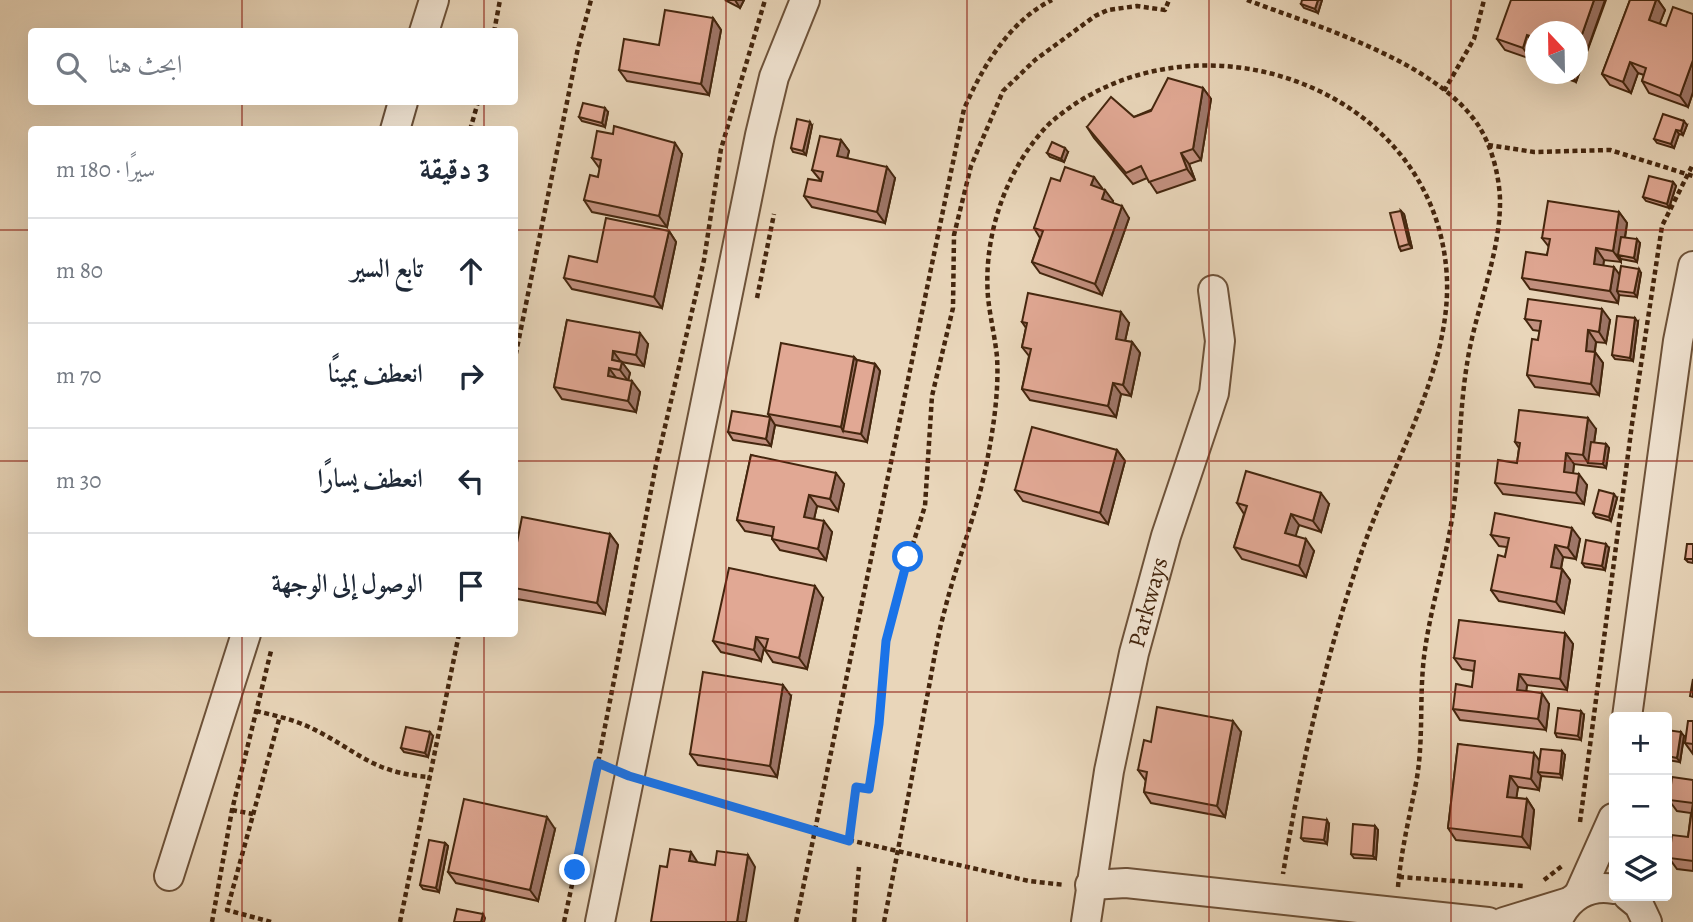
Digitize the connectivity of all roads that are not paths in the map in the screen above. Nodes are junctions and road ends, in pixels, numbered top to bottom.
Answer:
1 (434, 0) edge
2 (805, 0) edge
3 (425, 28) edge
4 (402, 105) edge
5 (396, 126) edge
6 (1693, 266) edge
7 (1213, 290) dead end
8 (245, 637) edge
9 (1628, 712) edge
10 (1609, 830) edge
11 (169, 876) dead end
12 (1090, 885) junction
13 (1609, 890) edge
14 (1634, 901) edge
15 (1568, 906) edge
16 (600, 922) edge
17 (1086, 922) edge
18 (1488, 922) edge
19 (1504, 922) edge
20 (1647, 922) edge

1 - 3 street
2 - 16 street
4 - 5 street
6 - 9 street
7 - 12 street, Parkways
8 - 11 street
10 - 15 street
12 - 17 street, Parkways
12 - 18 street
13 - 15 street
14 - 20 street
15 - 19 street

